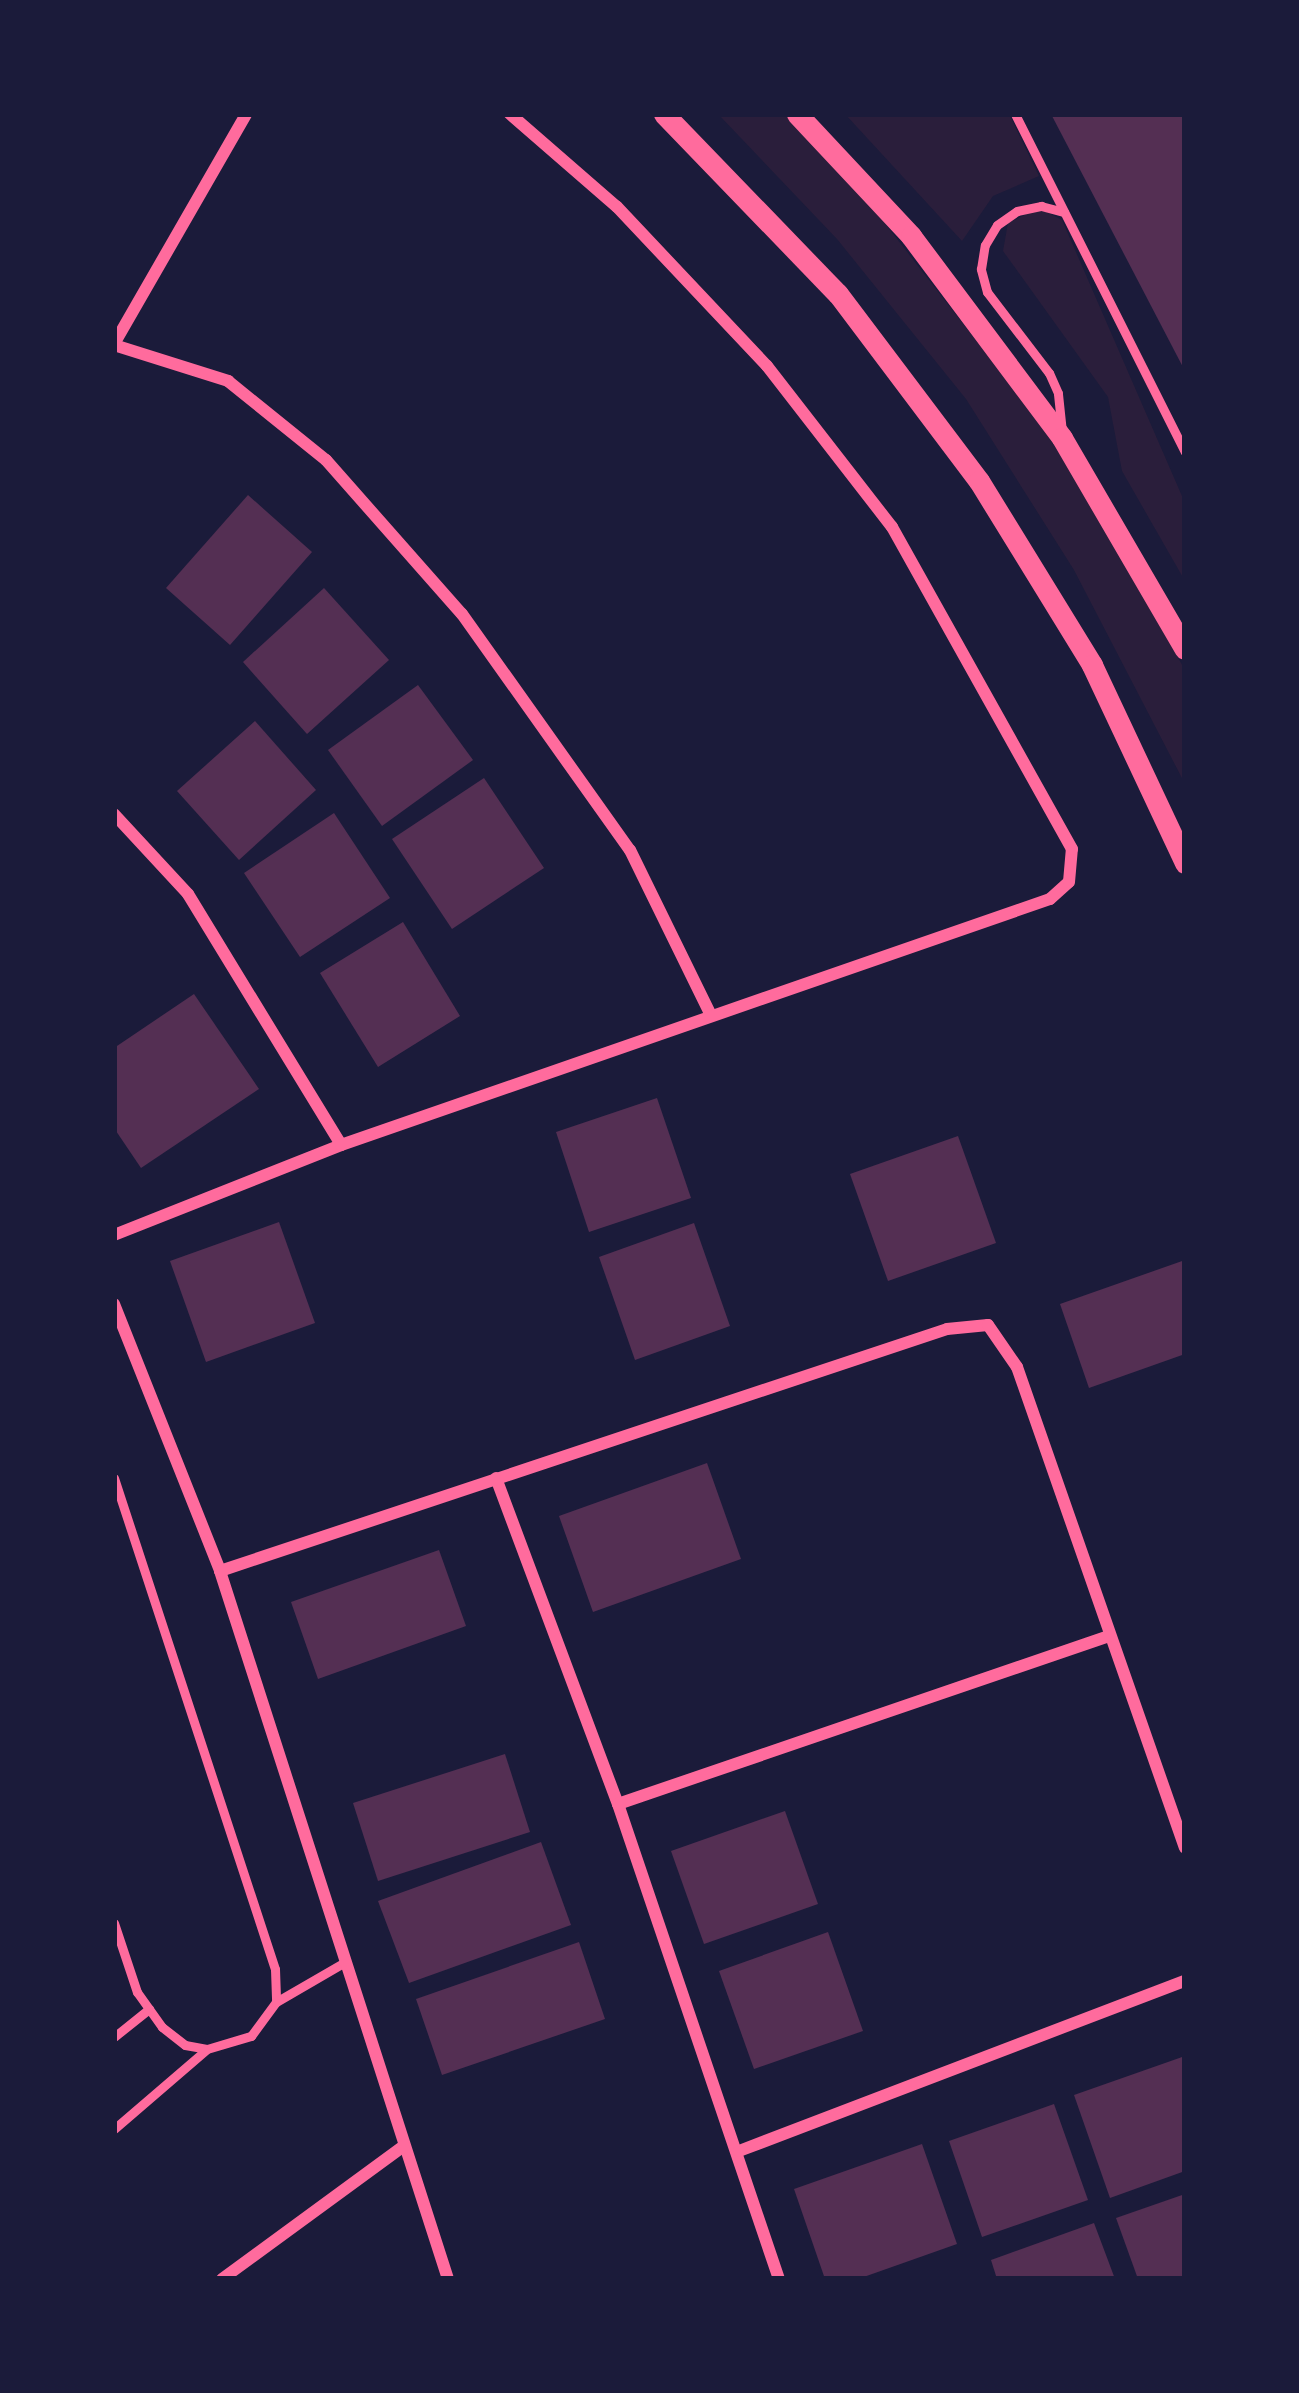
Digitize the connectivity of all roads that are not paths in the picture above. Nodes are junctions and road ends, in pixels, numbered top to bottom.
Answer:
1 (246, 114) edge
2 (510, 114) edge
3 (664, 114) edge
4 (797, 114) edge
5 (1015, 114) edge
6 (1065, 212) junction
7 (114, 345) edge
8 (1062, 438) junction
9 (1185, 452) edge
10 (1185, 649) edge
11 (114, 814) edge
12 (1185, 863) edge
13 (710, 1015) junction
14 (340, 1145) junction
15 (114, 1234) edge
16 (114, 1304) edge
17 (114, 1478) edge
18 (496, 1478) junction
19 (220, 1571) junction
20 (1109, 1636) junction
21 (618, 1804) junction
22 (1185, 1848) edge
23 (114, 1923) edge
24 (346, 1962) junction
25 (1185, 1981) edge
26 (276, 2002) junction
27 (149, 2009) junction
28 (114, 2037) edge
29 (207, 2049) junction
30 (114, 2128) edge
31 (404, 2146) junction
32 (740, 2151) junction
33 (222, 2279) edge
34 (448, 2279) edge
35 (778, 2279) edge

1 - 7 street
2 - 13 street
3 - 12 street
4 - 8 street
5 - 6 lane
6 - 8 lane
6 - 9 lane
7 - 13 street
8 - 10 street
11 - 14 street
13 - 14 street
14 - 15 street
16 - 19 street
17 - 26 lane
18 - 19 street
18 - 20 street
18 - 21 street
19 - 24 street
20 - 21 street
20 - 22 street
21 - 32 street
23 - 27 lane
24 - 26 lane
24 - 31 street
25 - 32 street
26 - 29 lane
27 - 28 lane
27 - 29 lane
29 - 30 lane
31 - 33 street
31 - 34 street
32 - 35 street

